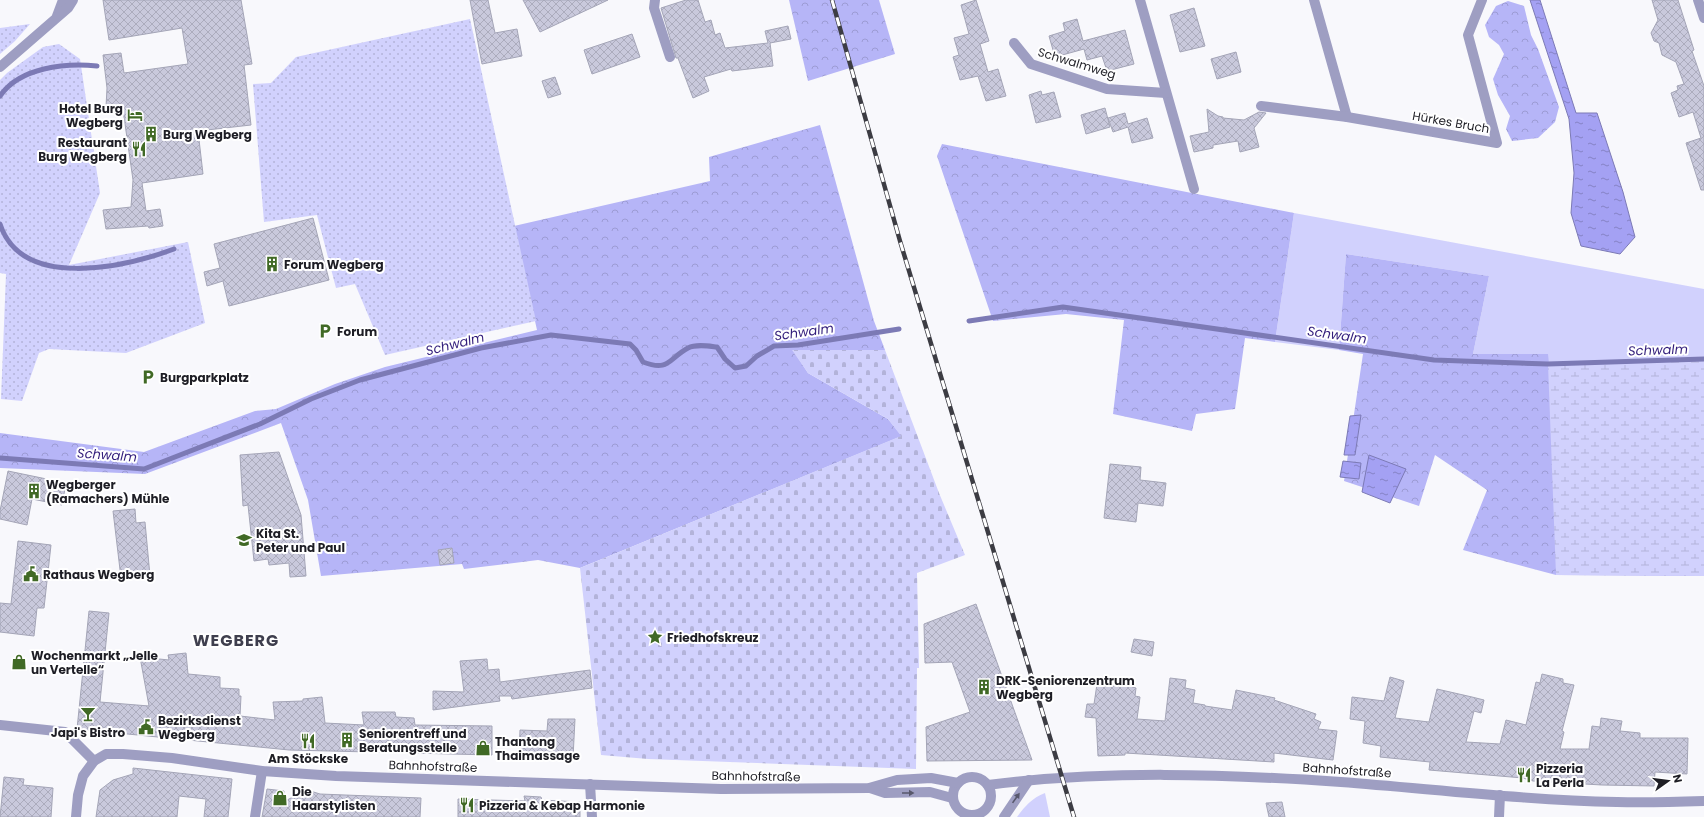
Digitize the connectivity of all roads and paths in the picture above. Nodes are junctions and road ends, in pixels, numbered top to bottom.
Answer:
1 (63, 0) edge
2 (73, 0) edge
3 (655, 0) edge
4 (1140, 0) edge
5 (1314, 0) edge
6 (1482, 0) edge
7 (1698, 0) edge
8 (1704, 18) edge
9 (55, 19) junction
10 (1014, 43) dead end
11 (670, 57) dead end
12 (0, 67) edge
13 (1166, 93) junction
14 (1261, 106) dead end
15 (1347, 117) junction
16 (1194, 189) dead end
17 (0, 725) edge
18 (94, 761) junction
19 (262, 771) junction
20 (1029, 780) junction
21 (958, 783) junction
22 (590, 784) junction
23 (988, 785) junction
24 (869, 788) junction
25 (1500, 795) junction
26 (952, 798) junction
27 (1704, 801) edge
28 (982, 815) edge
29 (966, 816) edge
30 (76, 817) edge
31 (255, 817) edge
32 (592, 817) edge
33 (1004, 817) edge
34 (1499, 817) edge

1 - 9 street
2 - 9 street
3 - 11 street
4 - 13 street
5 - 15 street
6 - 15 street, Hürkes Bruch
7 - 8 street
9 - 12 street
10 - 13 street, Schwalmweg
13 - 16 street
14 - 15 street, Hürkes Bruch
17 - 18 street
18 - 19 street, Bahnhofstraße
18 - 30 street
19 - 22 street, Bahnhofstraße
19 - 31 street
20 - 23 street, Bahnhofstraße
20 - 25 street, Bahnhofstraße
33 -> 20 street
21 - 23 street, Bahnhofstraße
21 - 24 street, Bahnhofstraße
21 - 26 street
22 - 24 street, Bahnhofstraße
22 - 32 street
23 - 28 street
24 -> 26 street, Bahnhofstraße
25 - 27 street, Bahnhofstraße
25 - 34 street
26 - 29 street
28 - 29 street

